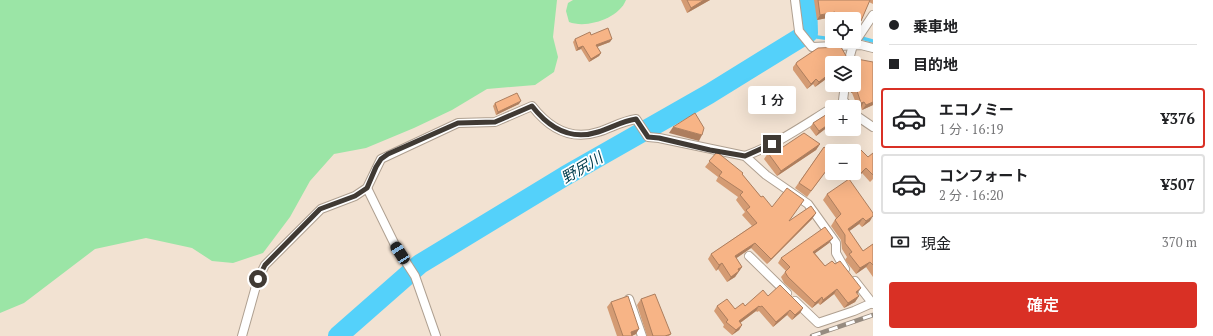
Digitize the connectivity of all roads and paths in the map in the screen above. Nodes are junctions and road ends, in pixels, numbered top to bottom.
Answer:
1 (795, 0) edge
2 (873, 15) edge
3 (861, 34) edge
4 (861, 45) edge
5 (825, 46) edge
6 (873, 48) edge
7 (825, 111) edge
8 (861, 119) edge
9 (873, 127) edge
10 (745, 156) junction
11 (367, 188) junction
12 (749, 256) dead end
13 (629, 299) edge
14 (872, 304) edge
15 (242, 336) edge
16 (436, 336) edge
17 (642, 336) edge

1 - 5 street
2 - 3 street
4 - 6 street
7 - 10 street
8 - 9 street
10 - 11 street
10 - 14 street
11 - 15 street
11 - 16 street
12 - 14 street
13 - 17 street

